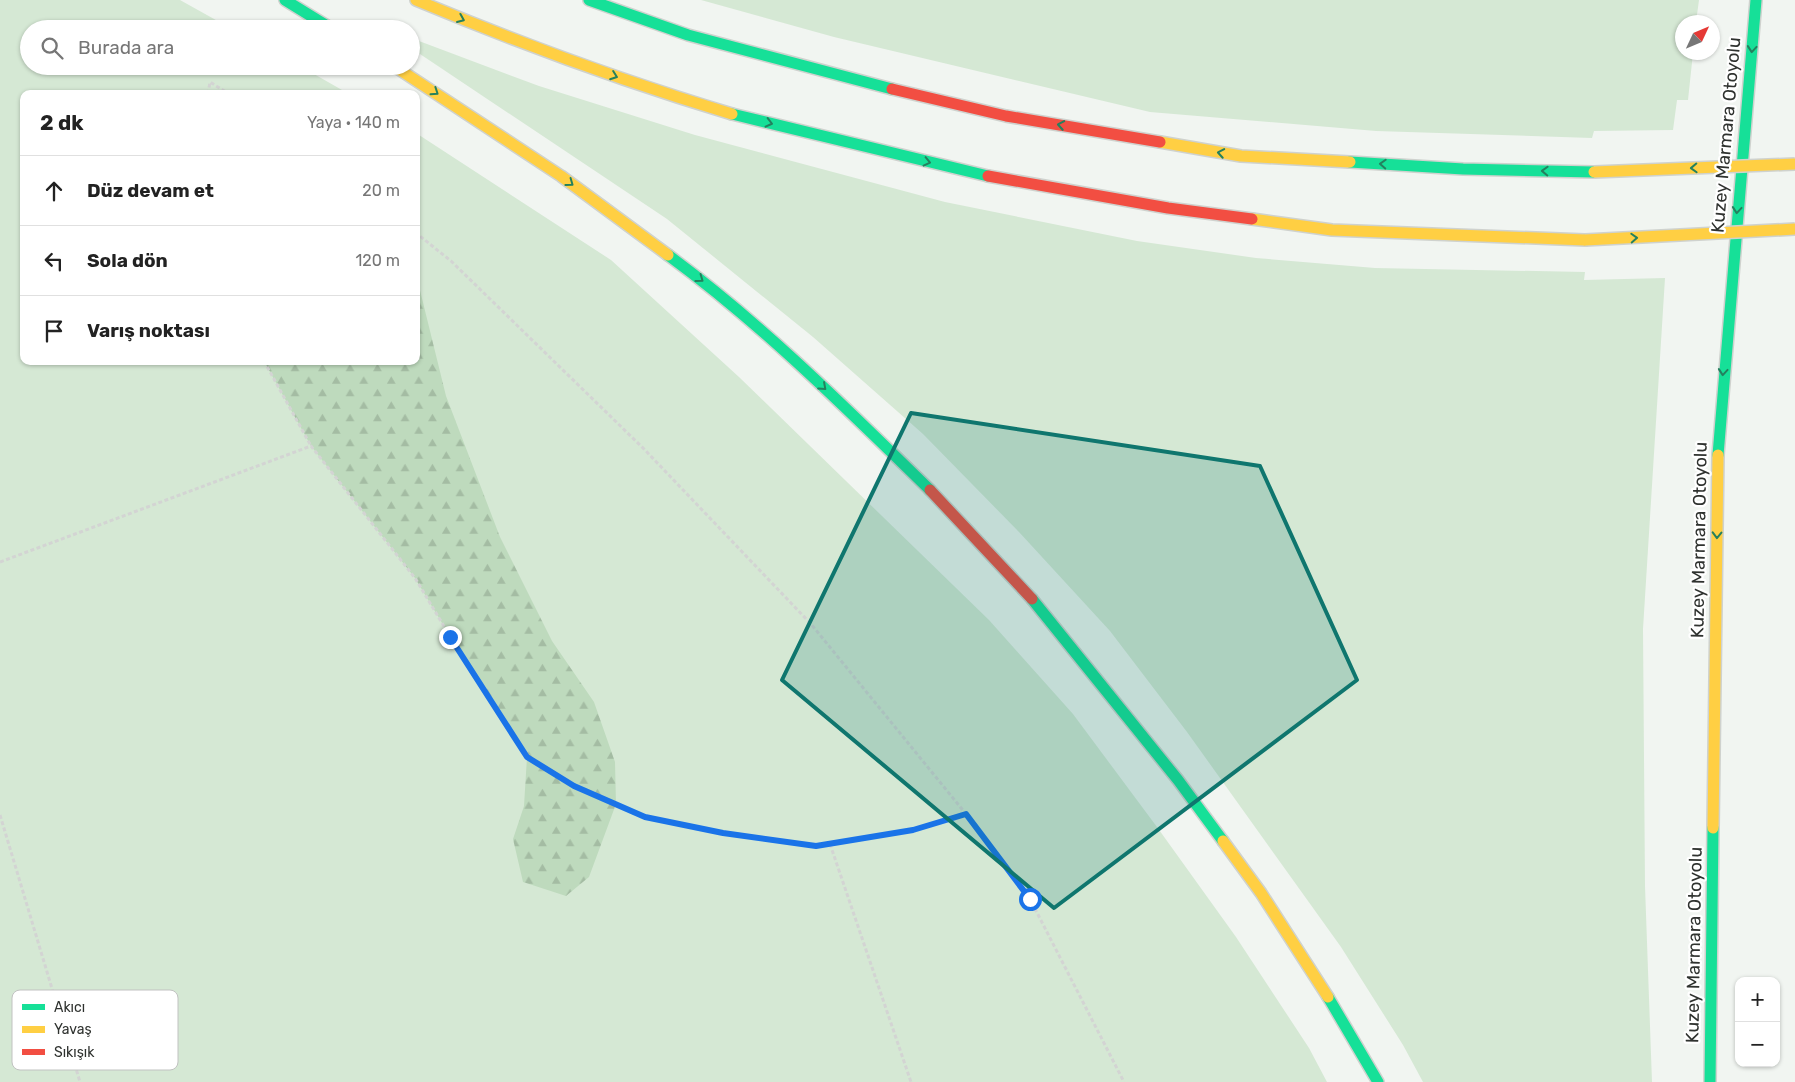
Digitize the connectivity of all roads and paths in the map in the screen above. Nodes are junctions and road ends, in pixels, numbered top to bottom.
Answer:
1 (284, 0) edge
2 (416, 0) edge
3 (589, 0) edge
4 (1756, 0) edge
5 (317, 20) edge
6 (408, 75) edge
7 (209, 90) edge
8 (223, 90) edge
9 (1795, 164) edge
10 (1795, 229) edge
11 (420, 236) edge
12 (266, 365) edge
13 (311, 446) junction
14 (0, 562) edge
15 (966, 814) junction
16 (0, 816) edge
17 (830, 844) junction
18 (52, 990) edge
19 (76, 1070) edge
20 (80, 1082) edge
21 (911, 1082) edge
22 (1124, 1082) edge
23 (1378, 1082) edge
24 (1710, 1082) edge

1 - 5 highway
2 -> 10 highway, bridge
9 -> 3 highway, bridge
4 -> 24 highway, Kuzey Marmara Otoyolu
6 -> 23 highway
7 - 8 path
11 - 15 path
12 - 13 path
13 - 14 path
13 - 17 path
15 - 17 path
15 - 22 path
16 - 18 path
17 - 21 path
19 - 20 path

